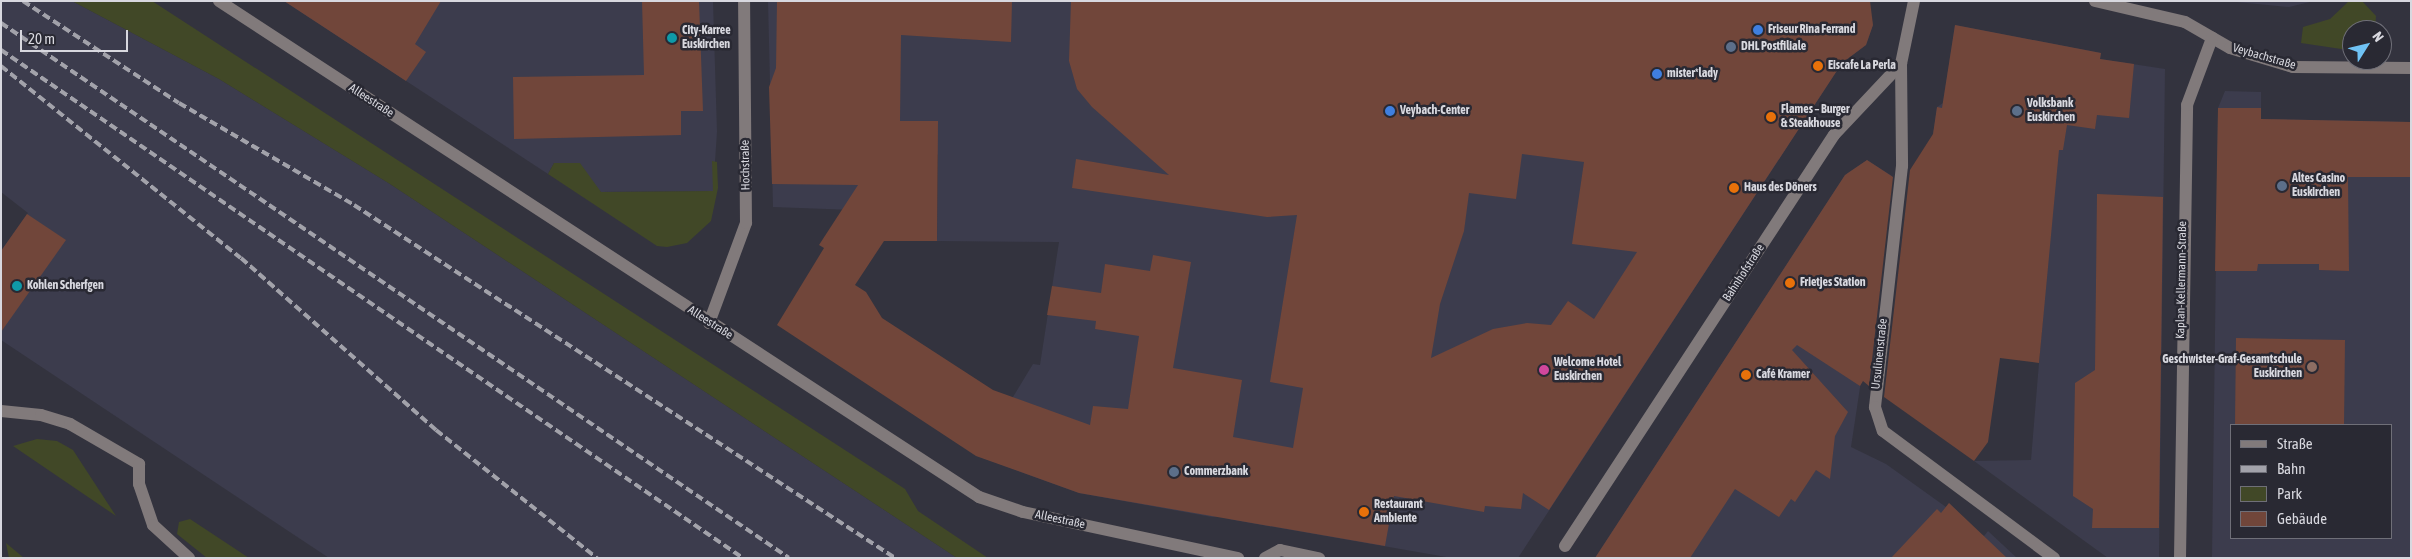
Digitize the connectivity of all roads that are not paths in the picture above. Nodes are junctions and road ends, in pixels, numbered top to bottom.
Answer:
1 (219, 1) edge
2 (744, 1) edge
3 (1914, 1) edge
4 (2095, 1) edge
5 (2212, 38) junction
6 (1901, 64) junction
7 (2411, 68) edge
8 (709, 323) junction
9 (1, 411) edge
10 (1565, 546) dead end
11 (189, 558) edge
12 (1238, 558) edge
13 (1265, 558) edge
14 (1319, 558) edge
15 (2054, 558) edge
16 (2180, 558) edge

1 - 8 street, Alleestraße
2 - 8 street, Hochstraße
3 - 6 street
4 - 5 street, Veybachstraße
5 - 7 street, Veybachstraße
5 - 16 street, Kaplan-Kellermann-Straße
6 - 10 street, Bahnhofstraße
6 - 15 street, Ursulinenstraße
8 - 12 street, Alleestraße
9 - 11 street
13 - 14 street

